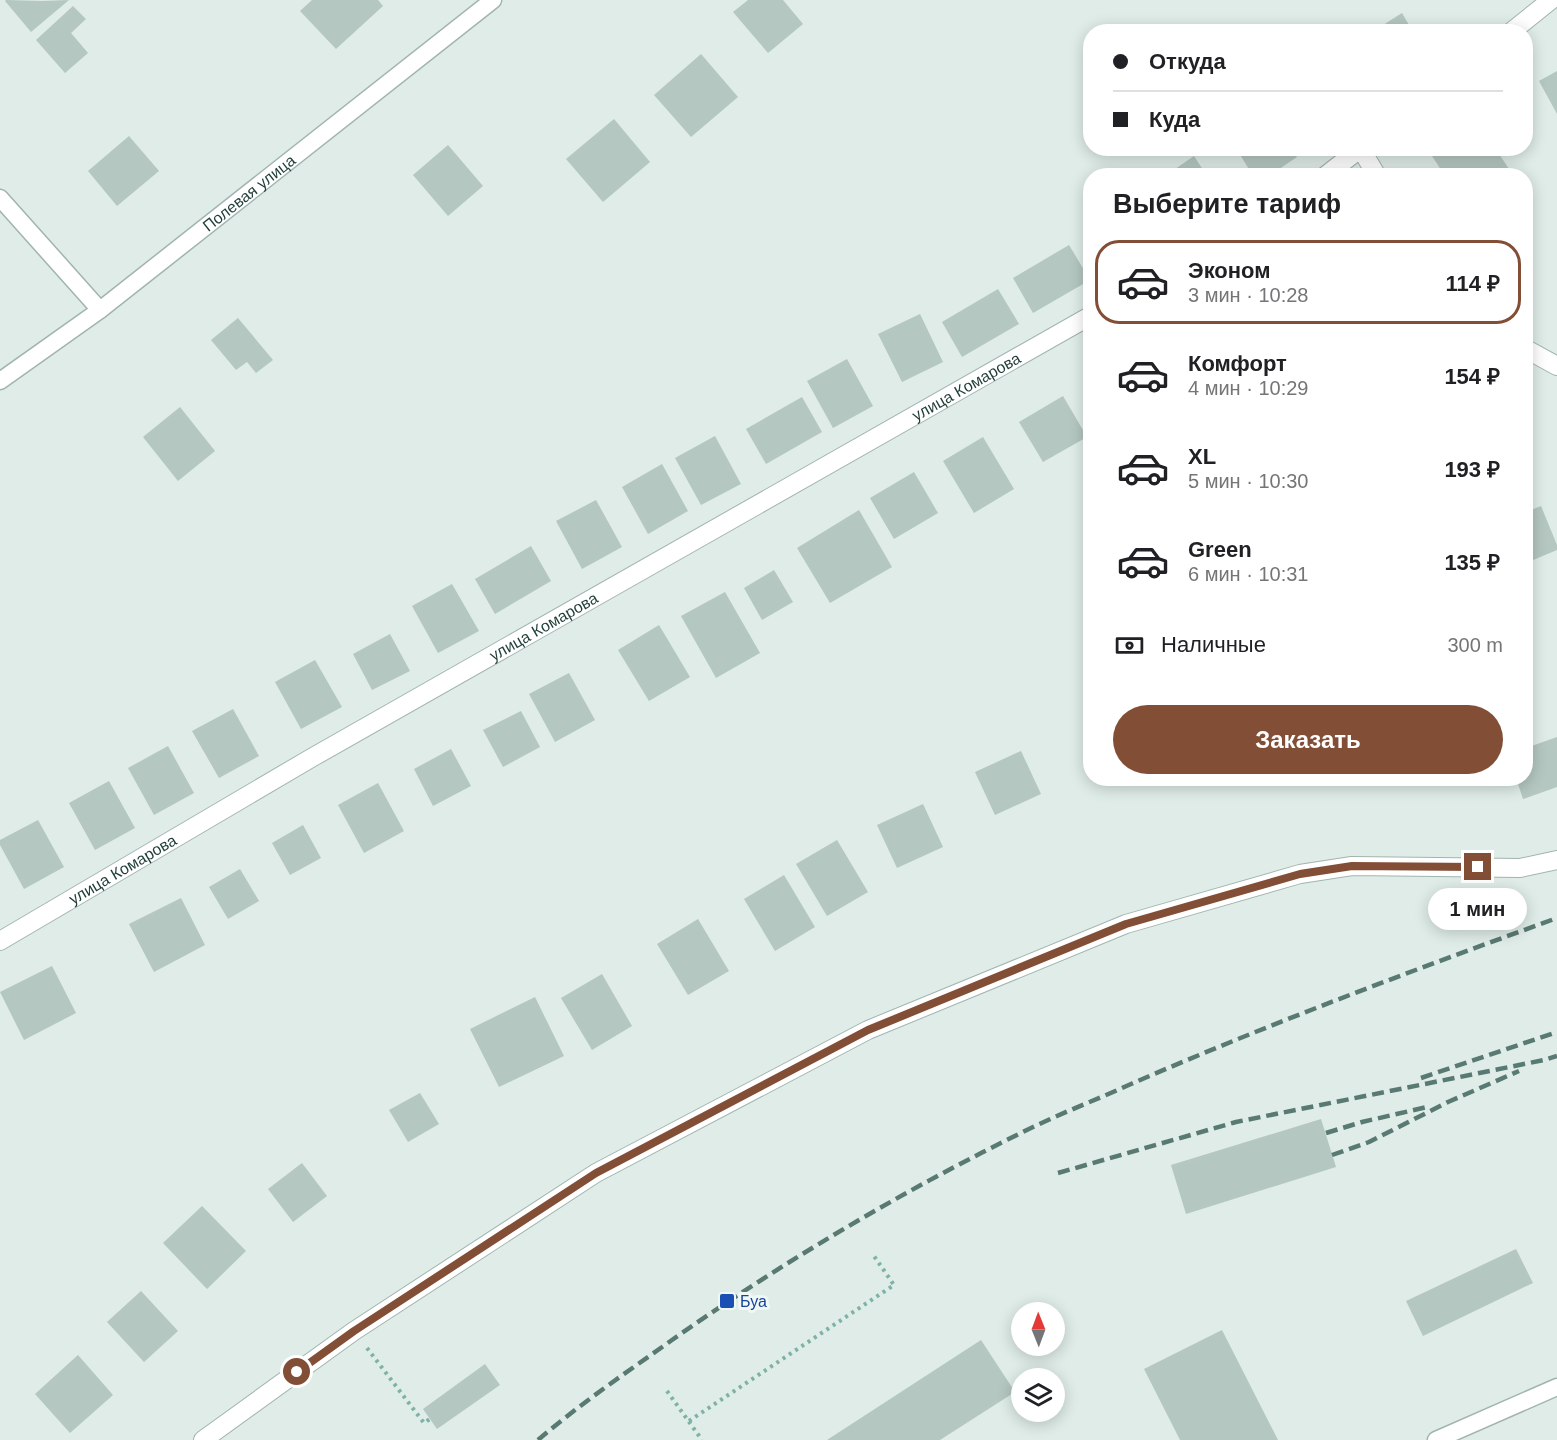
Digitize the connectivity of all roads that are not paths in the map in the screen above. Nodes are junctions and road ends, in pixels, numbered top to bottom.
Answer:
1 (493, 0) edge
2 (1551, 0) edge
3 (1521, 24) edge
4 (1352, 156) edge
5 (1336, 168) edge
6 (0, 198) edge
7 (100, 310) junction
8 (1083, 320) edge
9 (1533, 353) edge
10 (1557, 366) edge
11 (0, 381) edge
12 (1557, 860) edge
13 (0, 941) edge
14 (1557, 1387) edge
15 (203, 1440) edge
16 (1436, 1440) edge

1 - 7 lane, Полевая улица
2 - 3 street
4 - 5 street
6 - 7 lane
7 - 11 lane, Полевая улица
8 - 13 street, улица Комарова
9 - 10 street
12 - 15 street
14 - 16 lane

